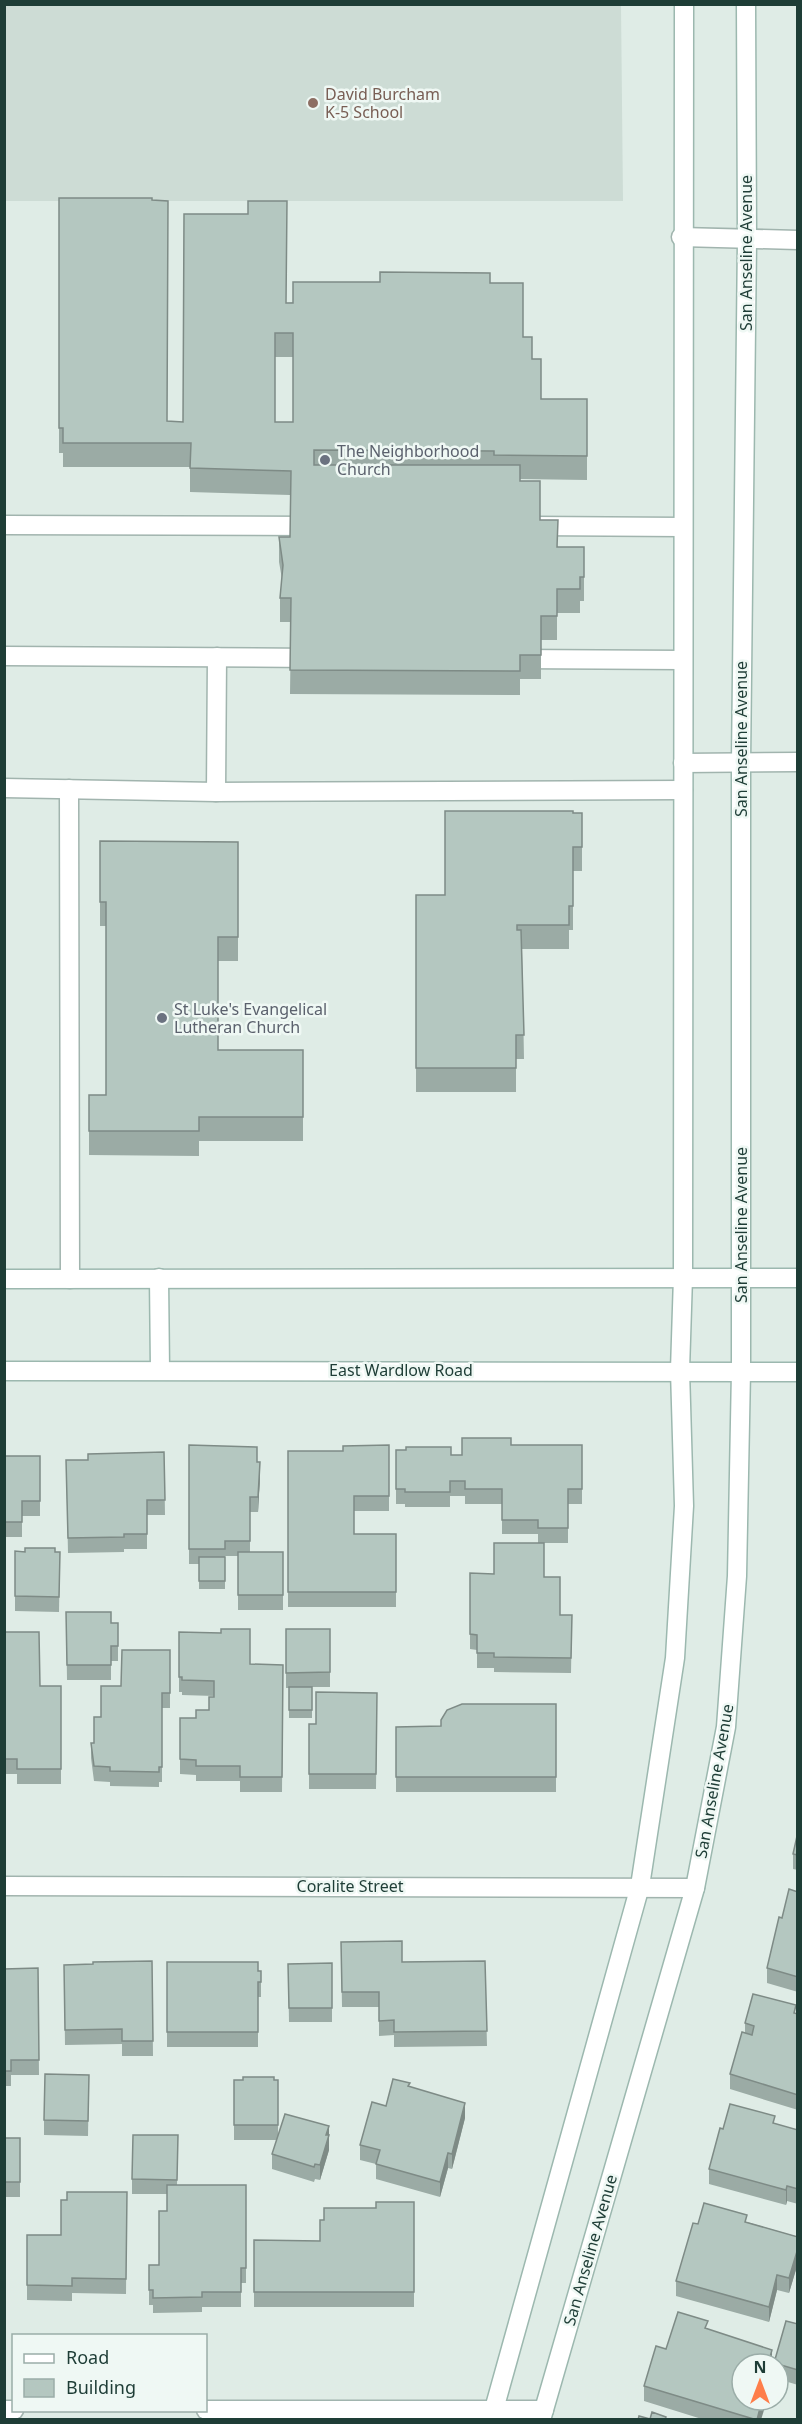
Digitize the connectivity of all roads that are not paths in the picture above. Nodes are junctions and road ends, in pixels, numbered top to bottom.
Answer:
1 (684, 4) edge
2 (746, 4) edge
3 (681, 237) junction
4 (747, 240) junction
5 (798, 240) edge
6 (4, 525) edge
7 (337, 526) edge
8 (516, 526) edge
9 (682, 527) junction
10 (4, 656) edge
11 (217, 657) junction
12 (336, 658) edge
13 (503, 659) edge
14 (682, 660) junction
15 (741, 762) junction
16 (798, 762) edge
17 (682, 763) junction
18 (4, 788) edge
19 (69, 789) junction
20 (682, 790) junction
21 (216, 792) junction
22 (682, 1277) junction
23 (741, 1277) junction
24 (159, 1278) junction
25 (798, 1278) edge
26 (4, 1279) edge
27 (70, 1279) junction
28 (160, 1370) junction
29 (680, 1370) junction
30 (4, 1371) edge
31 (741, 1371) junction
32 (798, 1372) edge
33 (4, 1886) edge
34 (640, 1886) junction
35 (695, 1888) junction
36 (207, 2410) edge
37 (492, 2415) edge
38 (542, 2415) edge

1 - 3 street
2 - 4 street, San Anseline Avenue
3 - 4 street
3 - 9 street
4 - 5 street
4 - 15 street, San Anseline Avenue
6 - 7 street
8 - 9 street
9 - 14 street
10 - 11 street
11 - 12 street
11 - 21 street
13 - 14 street
14 - 17 street
15 - 16 street
15 - 17 street
15 - 23 street, San Anseline Avenue
17 - 20 street
18 - 19 street
19 - 21 street
19 - 27 street
20 - 21 street
20 - 22 street
22 - 23 street
22 - 24 street
22 - 29 street
23 - 25 street
23 - 31 street, San Anseline Avenue
24 - 27 street
24 - 28 street
26 - 27 street
28 - 29 street, East Wardlow Road
28 - 30 street, East Wardlow Road
29 - 31 street, East Wardlow Road
29 - 34 street
31 - 32 street, East Wardlow Road
31 - 35 street, San Anseline Avenue
33 - 34 street, Coralite Street
34 - 35 street, Coralite Street
34 - 37 street
35 - 38 street, San Anseline Avenue
36 - 37 street
37 - 38 street

